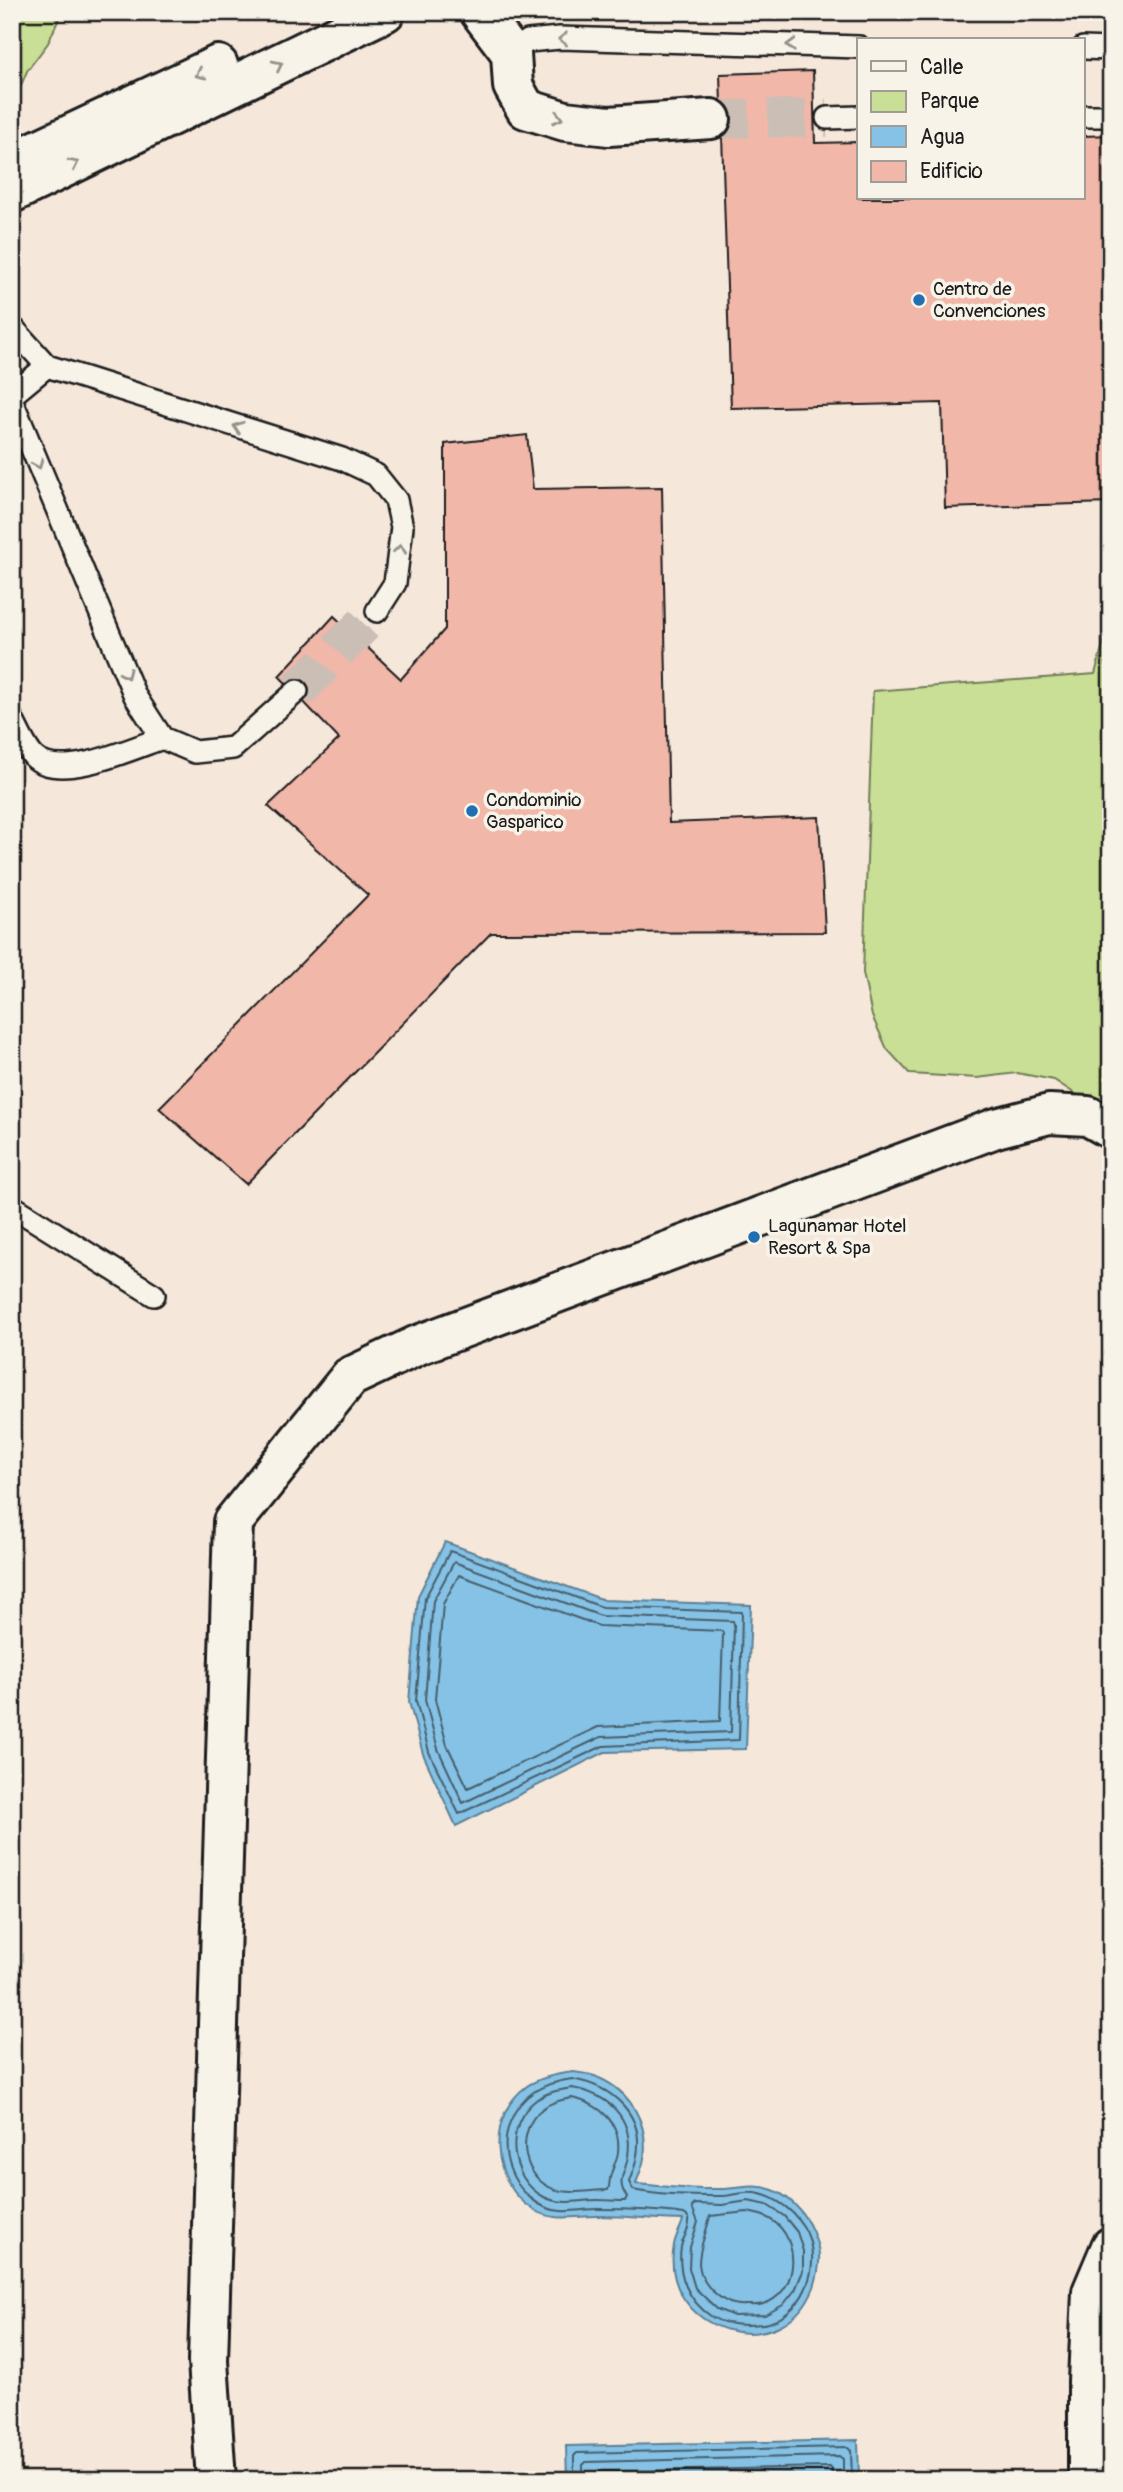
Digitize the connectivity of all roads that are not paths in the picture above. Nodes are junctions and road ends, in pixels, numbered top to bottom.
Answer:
1 (327, 12) edge
2 (385, 12) edge
3 (480, 12) edge
4 (857, 47) edge
5 (1084, 48) edge
6 (1111, 48) edge
7 (512, 53) junction
8 (1084, 116) edge
9 (1111, 116) edge
10 (857, 117) edge
11 (827, 118) tunnel mouth
12 (710, 119) tunnel mouth
13 (12, 162) edge
14 (12, 193) edge
15 (12, 327) edge
16 (47, 366) junction
17 (12, 395) edge
18 (12, 401) edge
19 (377, 611) tunnel mouth
20 (297, 691) tunnel mouth
21 (12, 719) edge
22 (162, 738) junction
23 (1111, 1129) edge
24 (12, 1206) edge
25 (154, 1295) dead end
26 (1111, 2247) edge
27 (216, 2480) edge
28 (1088, 2480) edge

1 -> 13 street
14 -> 2 street
3 - 7 street
4 -> 7 lane
5 - 6 lane
7 -> 12 street
8 - 9 lane
10 - 11 lane
15 - 16 lane
16 - 17 lane
19 -> 16 lane
18 -> 22 lane
20 - 22 lane
21 - 22 lane
23 - 27 street
24 - 25 lane
26 - 28 street

